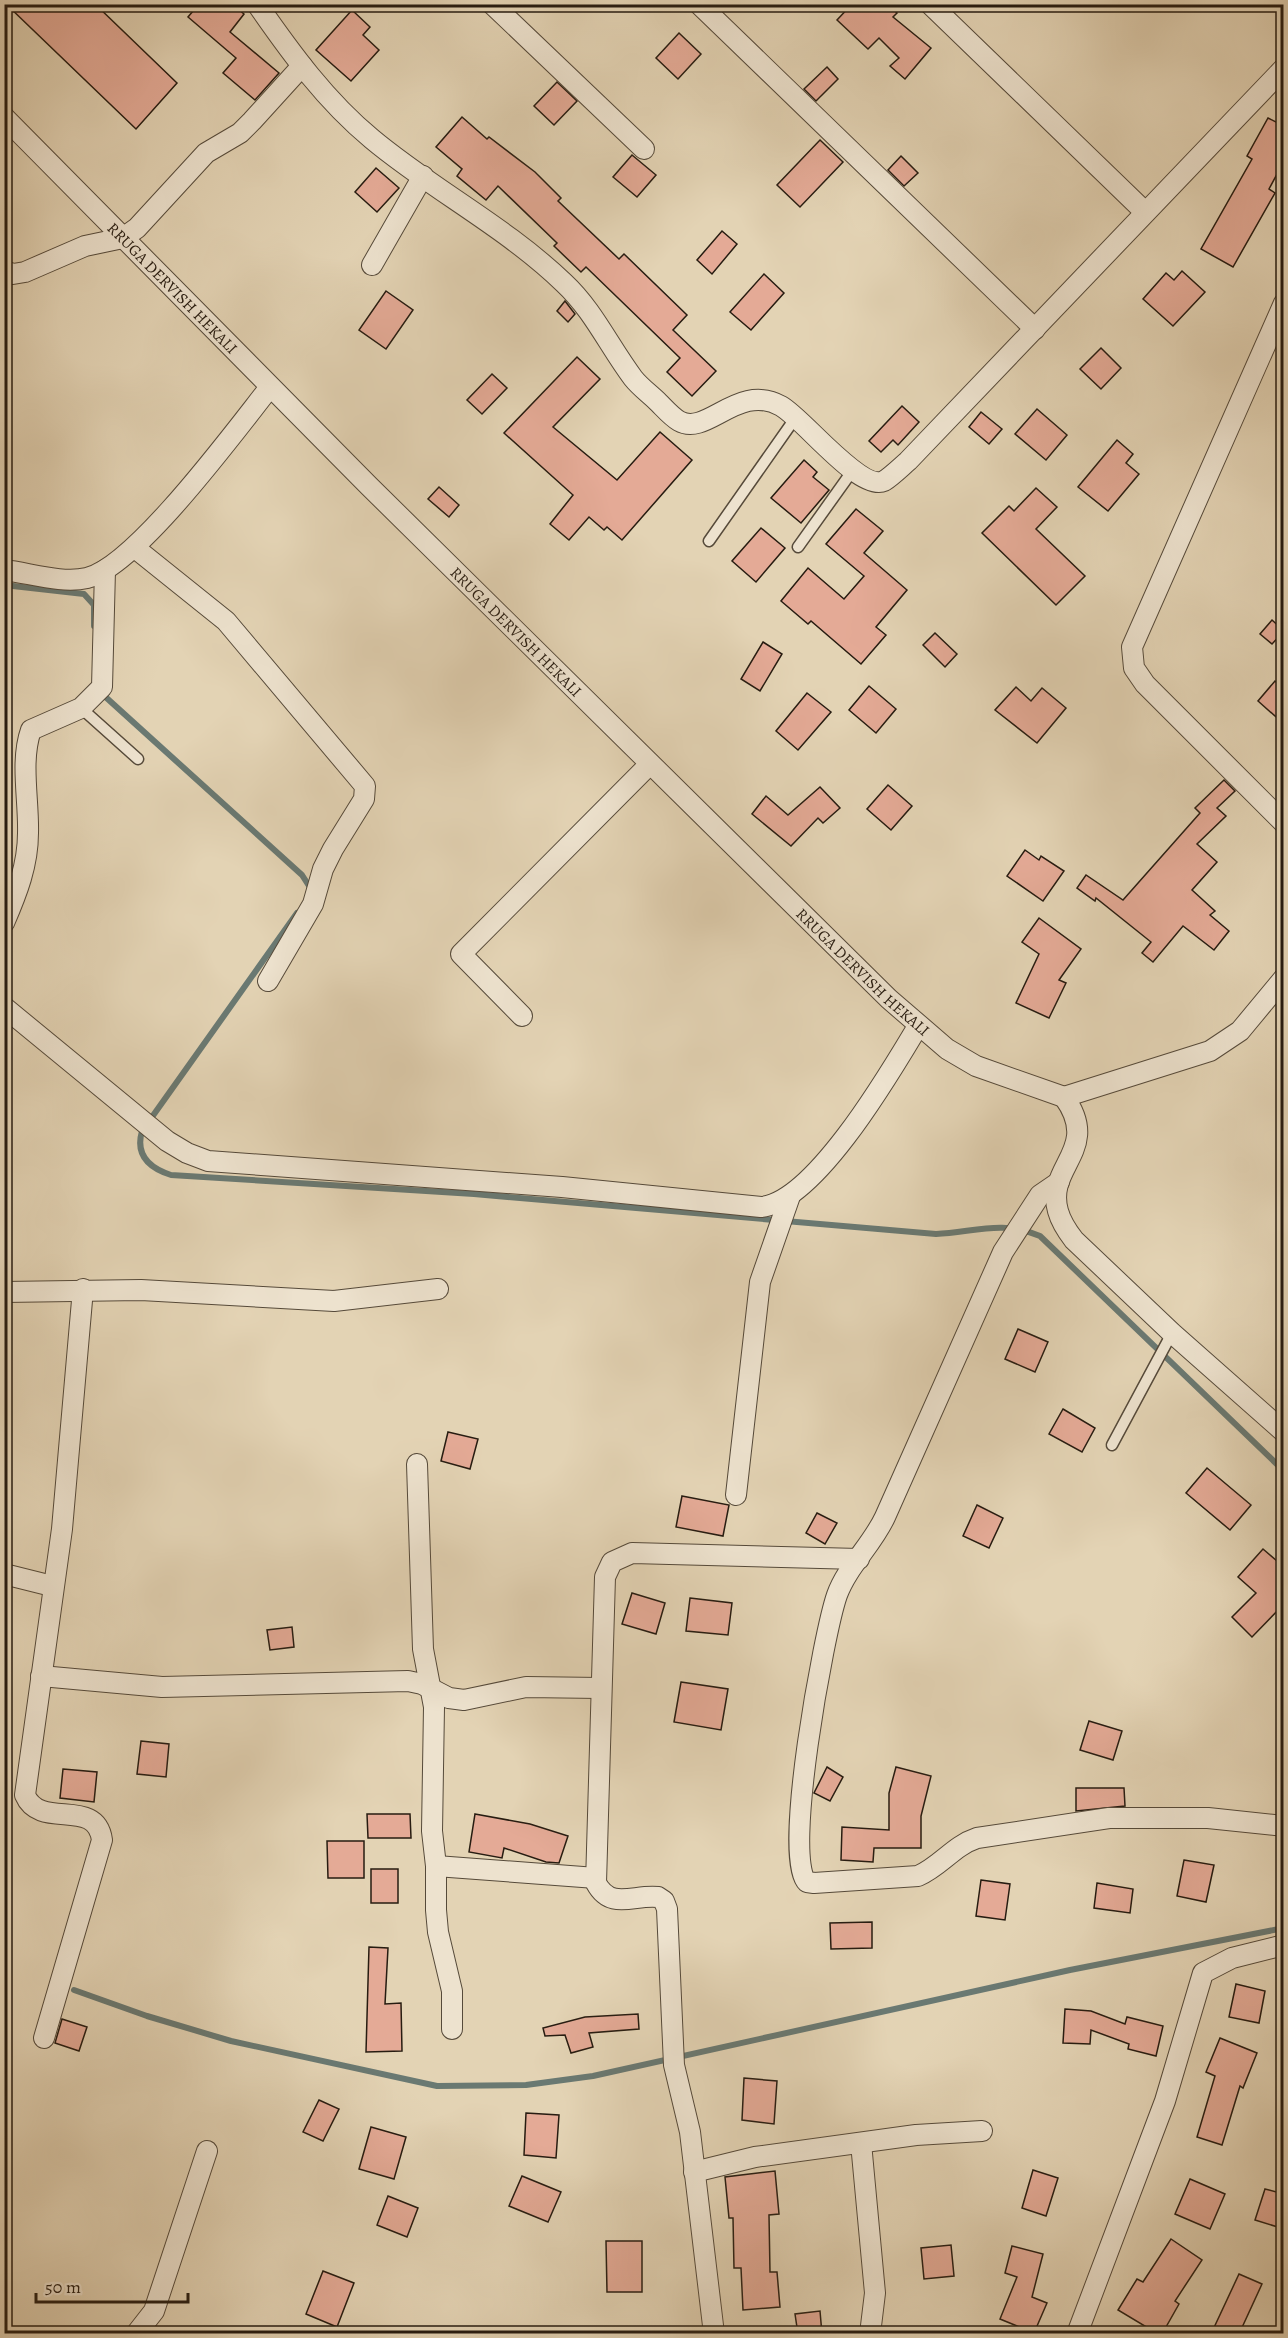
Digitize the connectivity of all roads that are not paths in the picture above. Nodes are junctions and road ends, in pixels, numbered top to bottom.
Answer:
1 (257, 4) edge
2 (492, 4) edge
3 (699, 4) edge
4 (930, 4) edge
5 (302, 66) junction
6 (1284, 68) edge
7 (4, 117) edge
8 (644, 149) dead end
9 (423, 176) junction
10 (1145, 212) junction
11 (123, 238) junction
12 (372, 265) dead end
13 (4, 271) edge
14 (1284, 303) edge
15 (1035, 329) junction
16 (270, 387) junction
17 (796, 417) junction
18 (853, 470) junction
19 (710, 541) dead end
20 (798, 547) dead end
21 (135, 548) junction
22 (4, 570) edge
23 (105, 570) junction
24 (84, 706) junction
25 (138, 759) dead end
26 (651, 764) junction
27 (1284, 823) edge
28 (4, 923) edge
29 (1284, 978) edge
30 (268, 981) dead end
31 (4, 1007) edge
32 (522, 1016) dead end
33 (918, 1026) junction
34 (1064, 1097) junction
35 (1059, 1182) junction
36 (788, 1204) junction
37 (83, 1289) junction
38 (438, 1289) dead end
39 (4, 1292) edge
40 (1168, 1341) junction
41 (1284, 1432) edge
42 (1112, 1445) dead end
43 (417, 1464) dead end
44 (736, 1495) dead end
45 (860, 1559) junction
46 (4, 1574) edge
47 (52, 1586) junction
48 (41, 1676) junction
49 (431, 1688) junction
50 (600, 1688) junction
51 (1284, 1826) edge
52 (436, 1866) junction
53 (596, 1878) junction
54 (1284, 1945) edge
55 (452, 2029) dead end
56 (44, 2038) dead end
57 (982, 2131) dead end
58 (861, 2143) junction
59 (207, 2151) dead end
60 (694, 2172) junction
61 (136, 2334) edge
62 (714, 2334) edge
63 (870, 2334) edge
64 (1077, 2334) edge

1 - 5 street
2 - 8 street
3 - 15 street
4 - 10 street
5 - 9 street
5 - 11 street
6 - 10 street
7 - 11 street, RRUGA DERVISH HEKALI
9 - 12 street
9 - 17 street
10 - 15 street
11 - 13 street
11 - 16 street, RRUGA DERVISH HEKALI
14 - 27 street
15 - 18 street
16 - 21 street
16 - 26 street, RRUGA DERVISH HEKALI
17 - 18 street
17 - 19 lane
18 - 20 lane
21 - 23 street
21 - 30 street
22 - 23 street
23 - 24 street
24 - 25 lane
24 - 28 street
26 - 32 street
26 - 33 street, RRUGA DERVISH HEKALI
29 - 34 street
31 - 36 street
33 - 34 street, RRUGA DERVISH HEKALI
33 - 36 street
34 - 35 street
35 - 40 street
35 - 45 street
36 - 44 street
37 - 38 street
37 - 39 street
37 - 47 street
40 - 41 street
40 - 42 lane
43 - 49 street
45 - 50 street
45 - 51 street
46 - 47 street
47 - 48 street
48 - 49 street
48 - 56 street
49 - 50 street
49 - 52 street
50 - 53 street
52 - 53 street
52 - 55 street
53 - 60 street
54 - 64 street
57 - 58 street
58 - 60 street
58 - 63 street
59 - 61 street
60 - 62 street

